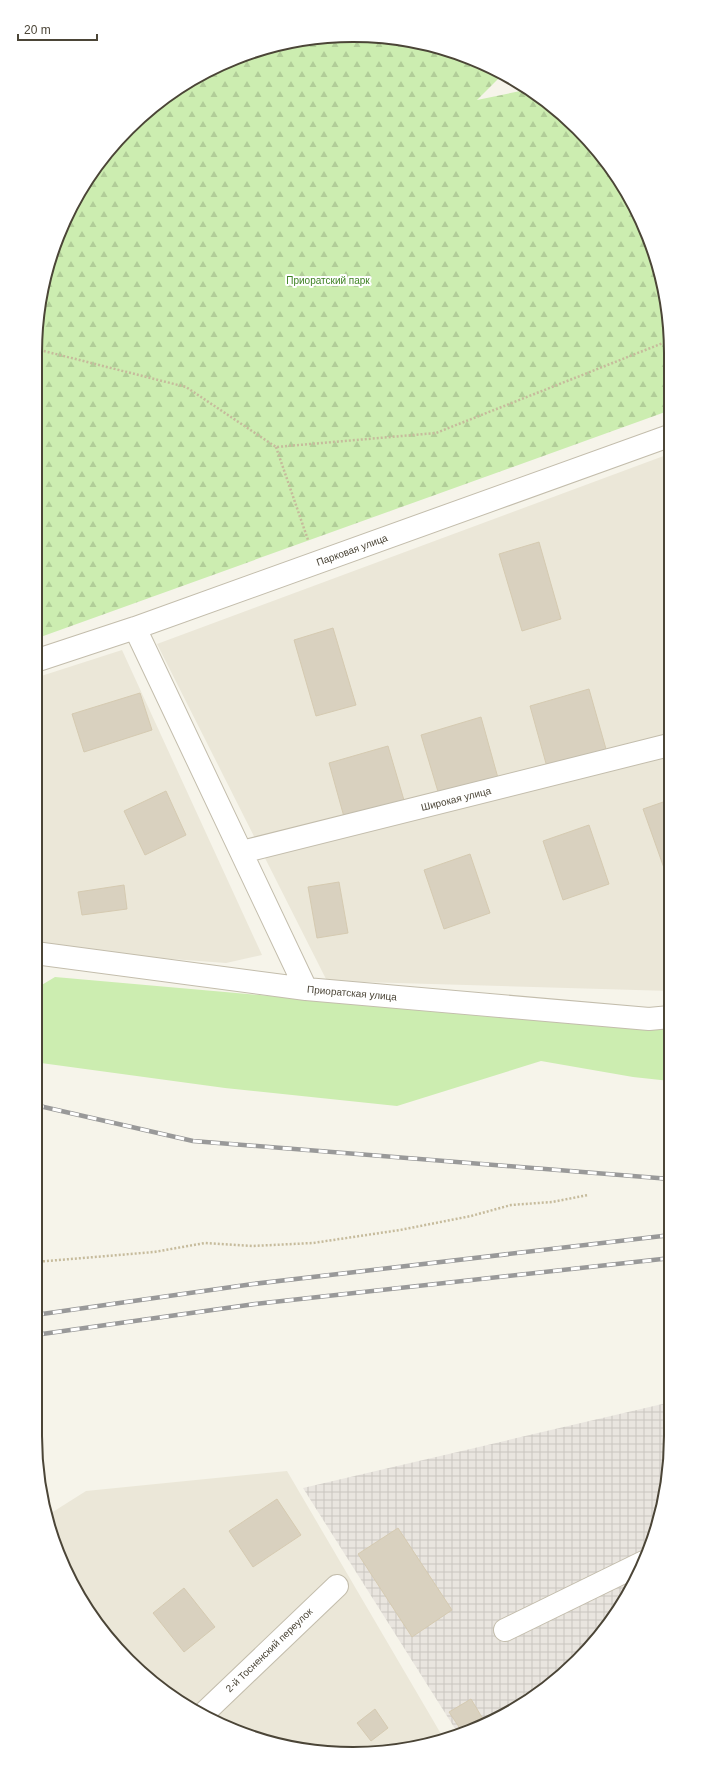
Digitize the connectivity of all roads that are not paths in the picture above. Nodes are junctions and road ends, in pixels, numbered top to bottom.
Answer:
1 (664, 438) edge
2 (135, 628) junction
3 (42, 660) edge
4 (664, 746) edge
5 (242, 852) junction
6 (42, 954) edge
7 (306, 989) junction
8 (664, 1017) edge
9 (635, 1566) edge
10 (337, 1586) dead end
11 (504, 1630) dead end
12 (207, 1710) edge

1 - 2 street, Парковая улица
2 - 3 street, Парковая улица
2 - 5 street
4 - 5 street, Широкая улица
5 - 7 street
6 - 7 street, Приоратская улица
7 - 8 street, Приоратская улица
9 - 11 street
10 - 12 street, 2-й Тосненский переулок

